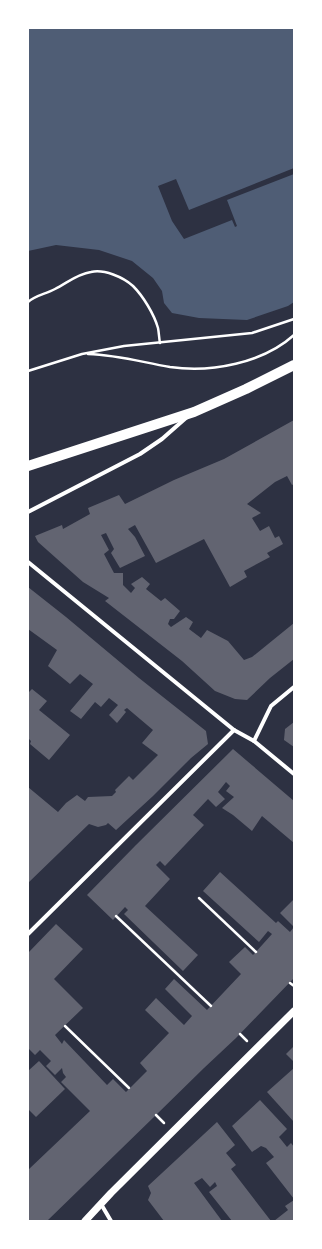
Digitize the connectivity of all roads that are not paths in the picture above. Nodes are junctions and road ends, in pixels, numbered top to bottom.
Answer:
1 (294, 366) edge
2 (194, 412) junction
3 (28, 466) edge
4 (28, 512) edge
5 (28, 562) edge
6 (294, 687) edge
7 (234, 730) junction
8 (254, 741) junction
9 (294, 774) edge
10 (28, 934) edge
11 (294, 1011) edge
12 (101, 1204) junction
13 (84, 1221) edge
14 (111, 1221) edge

1 - 2 main road
2 - 3 main road
2 - 4 street
5 - 7 street
6 - 8 street
7 - 8 street
7 - 10 street
8 - 9 street
11 - 12 street
12 - 13 street
12 - 14 street

